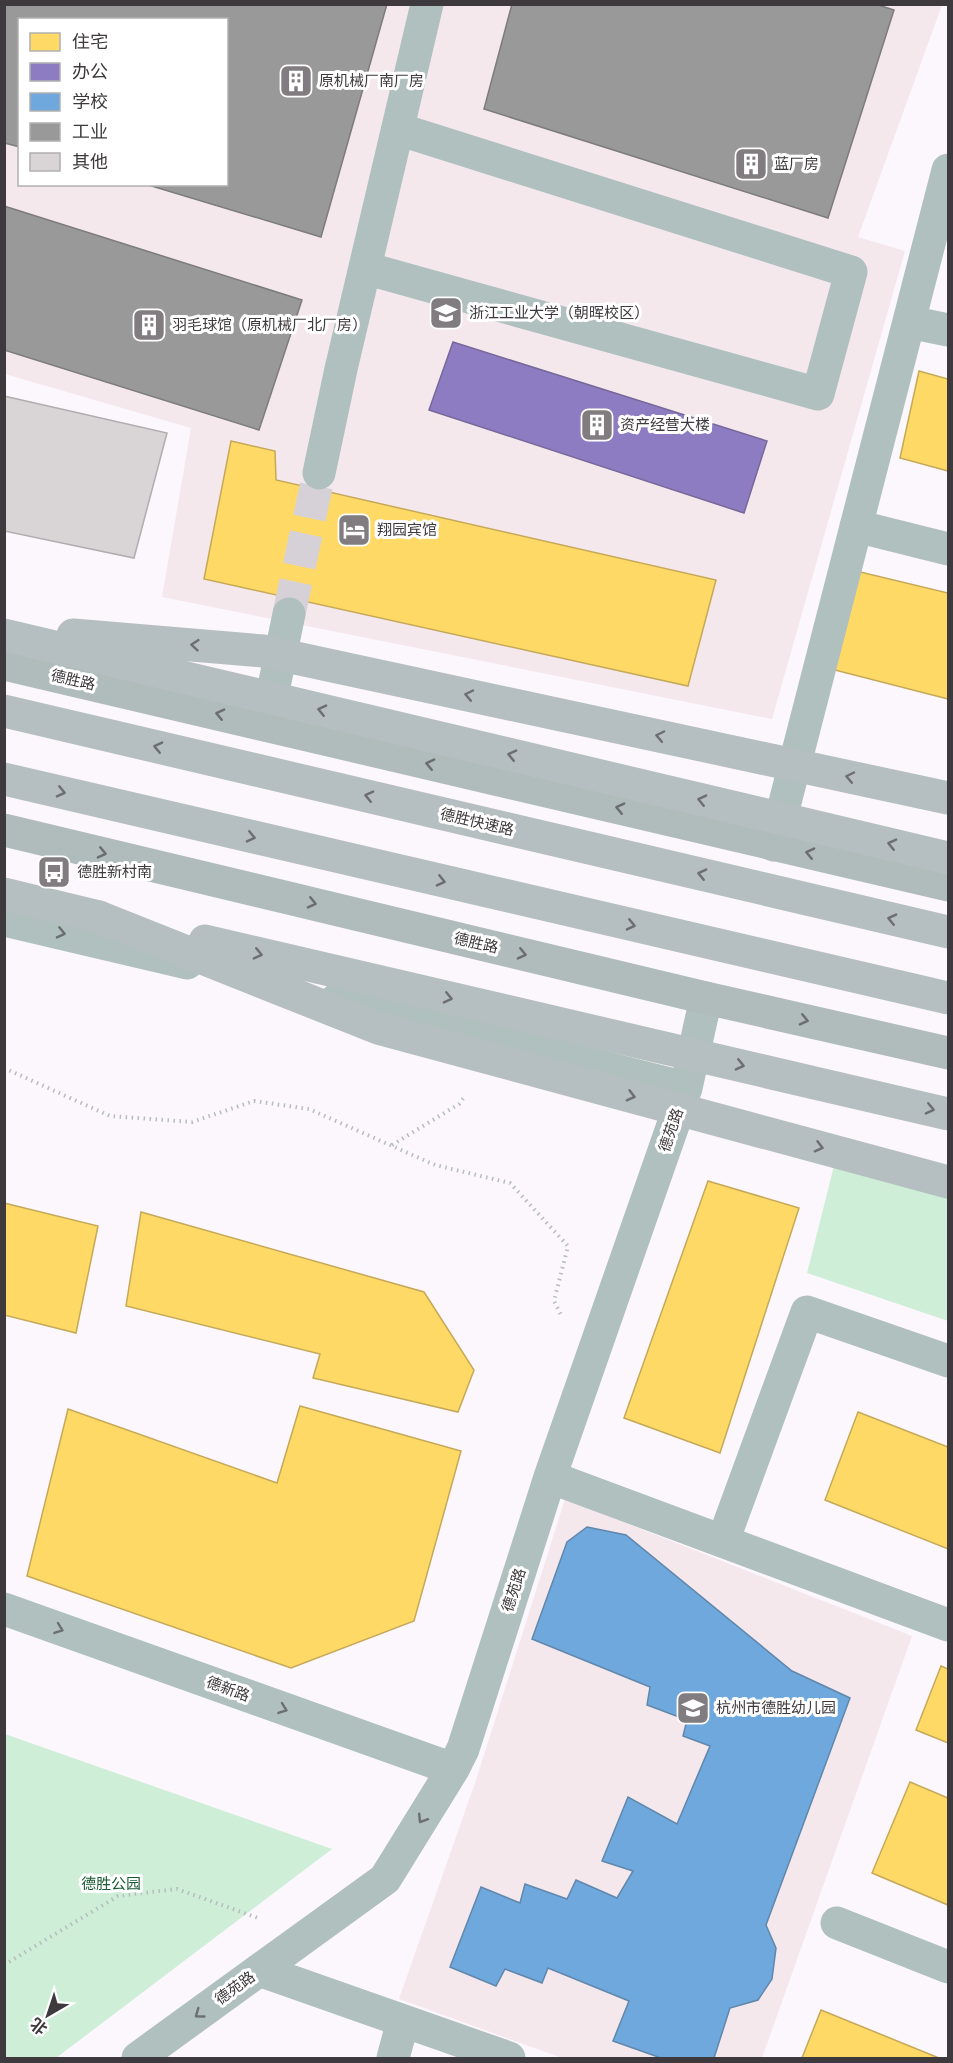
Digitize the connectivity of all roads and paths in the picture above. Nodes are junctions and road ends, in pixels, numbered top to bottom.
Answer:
1 (427, 4) edge
2 (398, 129) junction
3 (948, 170) edge
4 (365, 268) junction
5 (909, 322) junction
6 (948, 330) edge
7 (319, 473) tunnel mouth
8 (856, 526) junction
9 (948, 549) edge
10 (289, 614) tunnel mouth
11 (4, 629) edge
12 (4, 635) edge
13 (4, 664) edge
14 (4, 711) edge
15 (266, 725) junction
16 (4, 779) edge
17 (948, 798) edge
18 (4, 830) edge
19 (774, 844) junction
20 (948, 858) edge
21 (948, 885) edge
22 (4, 894) edge
23 (99, 917) junction
24 (4, 920) edge
25 (948, 932) edge
26 (706, 998) junction
27 (948, 998) edge
28 (502, 1041) junction
29 (948, 1053) edge
30 (4, 1068) edge
31 (686, 1088) junction
32 (948, 1113) edge
33 (392, 1145) junction
34 (948, 1182) edge
35 (948, 1360) edge
36 (589, 1368) junction
37 (550, 1477) junction
38 (723, 1541) junction
39 (4, 1609) edge
40 (948, 1625) edge
41 (453, 1769) junction
42 (837, 1923) dead end
43 (306, 1936) junction
44 (4, 1965) edge
45 (948, 1967) edge
46 (260, 1970) junction
47 (404, 2021) junction
48 (138, 2058) edge
49 (393, 2058) edge
50 (509, 2058) edge

1 - 2 street
2 - 4 street
2 - 4 street
3 - 5 street
4 - 7 street
5 - 6 street
5 - 8 street
8 - 9 street
8 - 19 street
10 - 15 street
17 -> 11 highway, bridge
20 -> 12 highway, bridge
15 -> 13 main road, 德胜路
25 -> 14 highway, 德胜快速路
19 -> 15 main road, 德胜路
16 -> 27 highway
18 -> 26 main road, 德胜路
21 -> 19 main road, 德胜路
22 - 23 highway
23 -> 32 highway, bridge
23 -> 34 highway, bridge
24 -> 28 street
26 -> 29 main road, 德胜路
26 - 31 street, 德苑路
28 - 31 street
28 - 33 path
30 - 33 path
31 - 36 street, 德苑路
33 - 36 path
35 - 38 street
36 - 37 street, 德苑路
37 - 38 street
37 - 41 street, 德苑路
38 - 40 street
39 -> 41 street, 德新路
41 -> 43 street, 德苑路
42 - 45 street
43 - 44 path
43 - 46 street, 德苑路
46 - 47 street
46 -> 48 street, 德苑路
47 - 49 street
47 - 50 street

